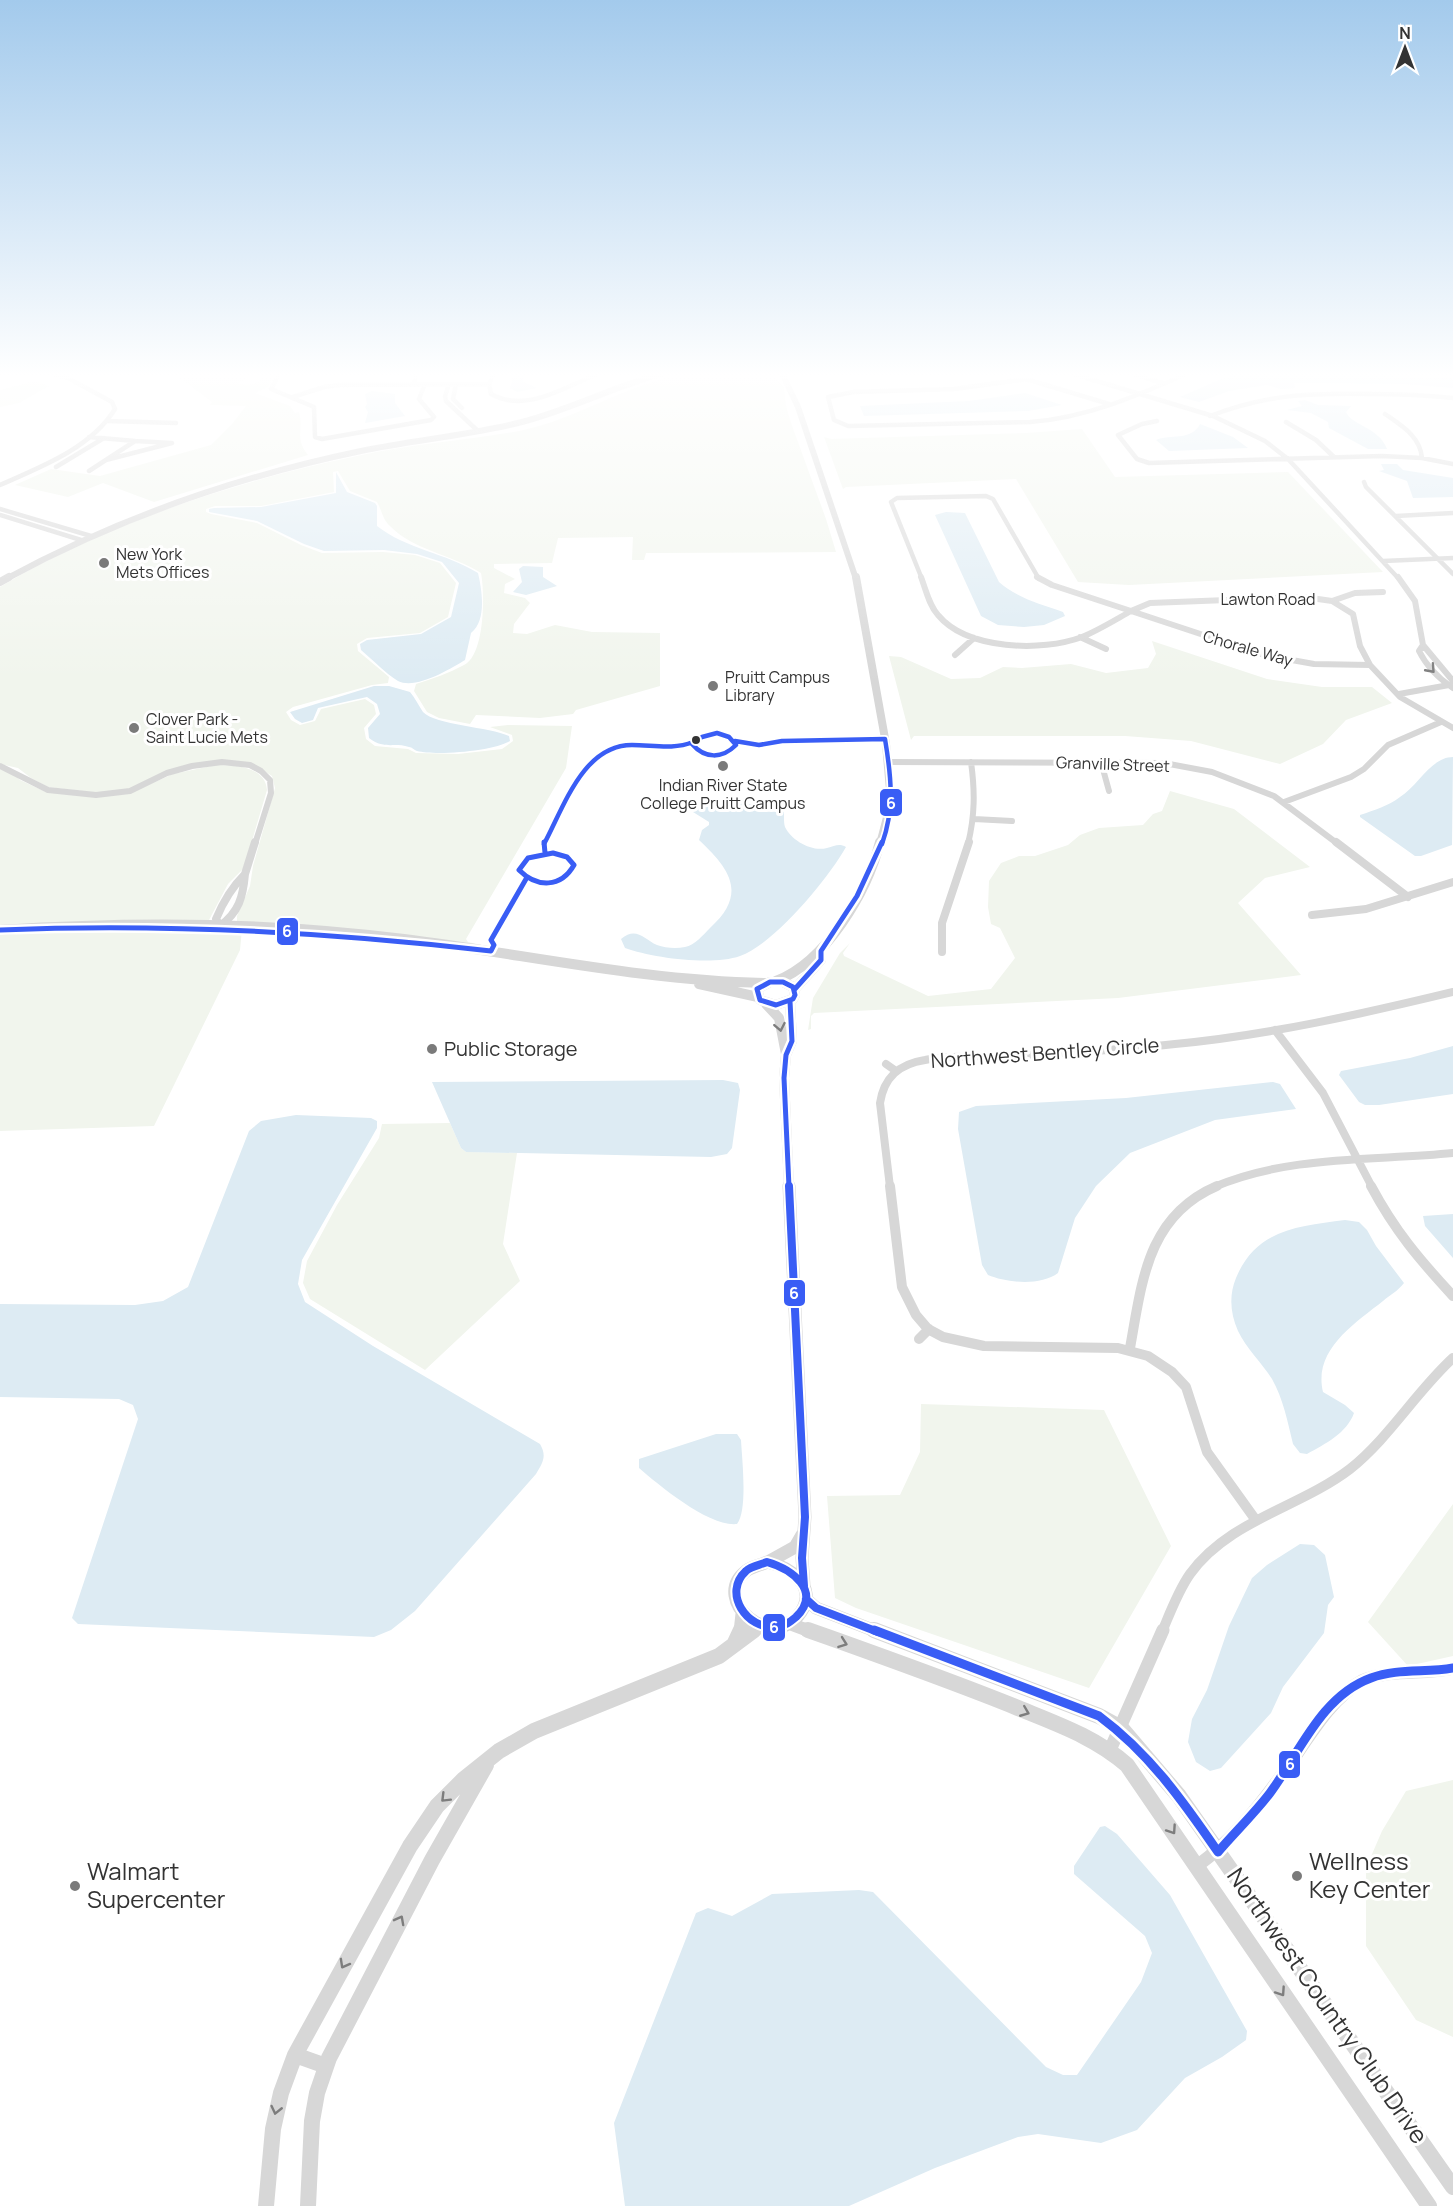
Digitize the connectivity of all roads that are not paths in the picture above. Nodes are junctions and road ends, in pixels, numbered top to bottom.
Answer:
1 (19, 476) edge
2 (258, 476) edge
3 (821, 476) edge
4 (1304, 476) edge
5 (1364, 482) dead end
6 (0, 485) edge
7 (0, 509) edge
8 (1453, 513) edge
9 (0, 515) edge
10 (1396, 516) junction
11 (91, 536) junction
12 (81, 540) junction
13 (1453, 558) edge
14 (1438, 559) junction
15 (1383, 561) junction
16 (1453, 574) edge
17 (0, 582) edge
18 (1383, 592) dead end
19 (1332, 601) junction
20 (1129, 611) junction
21 (1080, 637) junction
22 (974, 638) junction
23 (1106, 649) dead end
24 (955, 656) dead end
25 (1370, 665) junction
26 (1452, 685) edge
27 (1399, 694) junction
28 (1441, 722) junction
29 (1453, 728) edge
30 (888, 762) junction
31 (971, 762) junction
32 (1101, 762) junction
33 (0, 766) edge
34 (1109, 791) dead end
35 (1284, 802) junction
36 (974, 819) junction
37 (1012, 821) dead end
38 (245, 874) junction
39 (1453, 882) edge
40 (1408, 897) junction
41 (1312, 915) dead end
42 (220, 927) junction
43 (0, 930) edge
44 (821, 951) junction
45 (942, 952) dead end
46 (684, 979) junction
47 (776, 981) junction
48 (765, 983) junction
49 (794, 990) junction
50 (1453, 992) edge
51 (761, 1000) junction
52 (790, 1001) junction
53 (1275, 1030) junction
54 (786, 1055) junction
55 (886, 1064) dead end
56 (896, 1071) junction
57 (1453, 1153) edge
58 (1358, 1161) junction
59 (1453, 1296) edge
60 (929, 1329) junction
61 (919, 1339) dead end
62 (1130, 1348) junction
63 (1453, 1358) edge
64 (1255, 1519) junction
65 (803, 1532) junction
66 (767, 1562) junction
67 (805, 1592) junction
68 (742, 1614) junction
69 (788, 1623) junction
70 (760, 1626) junction
71 (734, 1645) junction
72 (1453, 1668) edge
73 (1121, 1728) junction
74 (1110, 1750) junction
75 (490, 1760) junction
76 (1218, 1852) junction
77 (1197, 1866) junction
78 (295, 2055) junction
79 (326, 2066) junction
80 (1453, 2187) edge
81 (266, 2206) edge
82 (308, 2206) edge
83 (1430, 2206) edge

1 - 6 street
2 - 11 street
3 - 30 street
4 - 15 street
5 - 10 street
7 - 11 street
8 - 10 street
9 - 12 street
10 - 14 street
11 - 12 street
12 - 17 street
13 - 14 street
14 - 15 street
14 - 16 street
15 - 26 street
18 - 19 street
19 - 20 street, Lawton Road
19 - 25 street, Lawton Road
20 - 21 street, Lawton Road
20 - 22 street, Chorale Way
20 - 25 street, Chorale Way
21 - 22 street, Lawton Road
21 - 23 street
22 - 24 street
25 - 27 street, Lawton Road
26 - 27 street
27 - 28 street, Lawton Road
28 - 29 street, Lawton Road
28 - 35 street
30 - 31 street, Granville Street
30 - 44 street
31 - 32 street, Granville Street
31 - 36 street
32 - 34 street
32 - 35 street, Granville Street
33 - 38 street
35 - 40 street, Granville Street
36 - 37 street
36 - 45 street
38 - 42 street
38 - 42 street
39 - 40 street
40 - 41 street
42 - 43 street
42 - 46 street
44 - 47 street
44 - 49 street
46 - 48 street
46 - 51 street
47 - 48 street
47 - 49 street
48 - 51 street
49 - 52 street
50 - 53 street, Northwest Bentley Circle
51 - 52 street
51 -> 54 street
52 - 54 street
53 - 56 street, Northwest Bentley Circle
53 - 58 street
54 - 65 street
55 - 56 street
56 - 60 street
57 - 58 street
58 - 59 street
58 - 62 street
60 - 61 street
60 - 62 street
62 - 64 street
63 - 64 street
64 - 73 street
65 - 66 street
65 - 67 street
66 - 67 street
66 - 68 street
67 - 69 street
67 - 73 street, Northwest Country Club Drive
68 - 70 street
68 - 71 street
69 - 70 street
69 -> 74 street, Northwest Country Club Drive
70 - 71 street
71 - 75 street
72 - 76 street
73 - 74 street
73 - 76 street, Northwest Country Club Drive
74 -> 77 street, Northwest Country Club Drive
75 -> 78 street
79 -> 75 street
76 - 77 street
76 - 80 street, Northwest Country Club Drive
77 -> 83 street, Northwest Country Club Drive
78 - 79 street
78 -> 81 street
79 - 82 street

